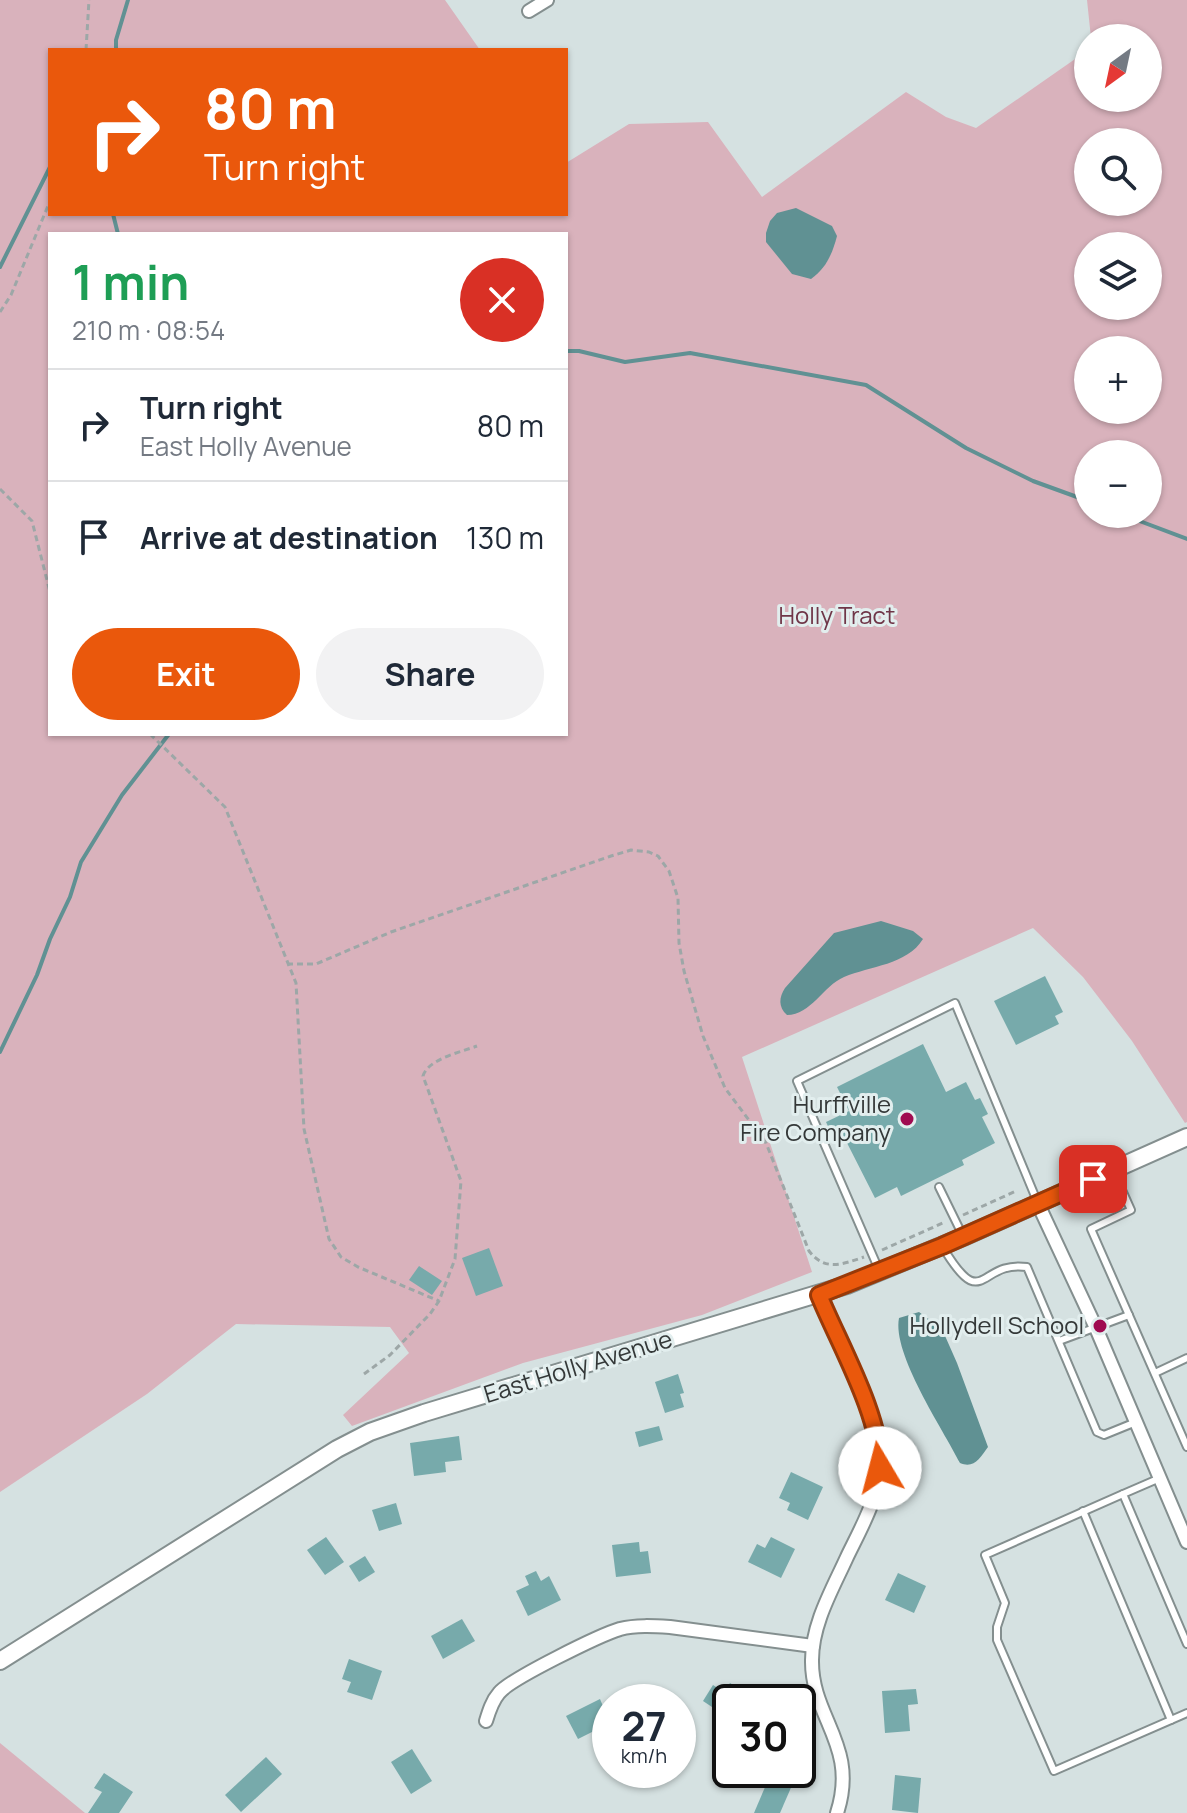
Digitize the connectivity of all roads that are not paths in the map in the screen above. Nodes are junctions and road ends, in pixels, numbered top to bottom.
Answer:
1 (547, 0) edge
2 (529, 11) dead end
3 (1187, 1137) edge
4 (1113, 1170) junction
5 (939, 1187) dead end
6 (1038, 1204) junction
7 (963, 1237) junction
8 (942, 1246) junction
9 (880, 1273) junction
10 (819, 1295) junction
11 (1129, 1315) junction
12 (1096, 1328) junction
13 (1059, 1341) junction
14 (1187, 1358) edge
15 (1155, 1373) junction
16 (1136, 1422) junction
17 (1187, 1447) edge
18 (1160, 1478) junction
19 (1123, 1494) junction
20 (1083, 1511) junction
21 (1187, 1542) edge
22 (1187, 1644) edge
23 (813, 1646) junction
24 (0, 1661) edge
25 (1187, 1713) edge
26 (1171, 1720) junction
27 (486, 1721) dead end
28 (837, 1813) edge

1 - 2 street
3 - 4 street, East Holly Avenue
4 - 6 street, East Holly Avenue
4 - 11 lane
5 - 7 lane
6 - 7 street, East Holly Avenue
6 - 9 lane
6 - 12 street
7 - 8 street, East Holly Avenue
8 - 9 street, East Holly Avenue
8 - 13 lane
9 - 10 street, East Holly Avenue
10 - 23 street
10 - 24 street, East Holly Avenue
11 - 12 lane
11 - 15 lane
12 - 13 lane
12 - 16 street
13 - 16 lane
14 - 15 lane
15 - 17 lane
16 - 18 street
18 - 19 lane
18 - 21 street
19 - 20 lane
19 - 22 lane
20 - 26 lane
20 - 26 lane
23 - 27 street
23 - 28 street
25 - 26 lane

